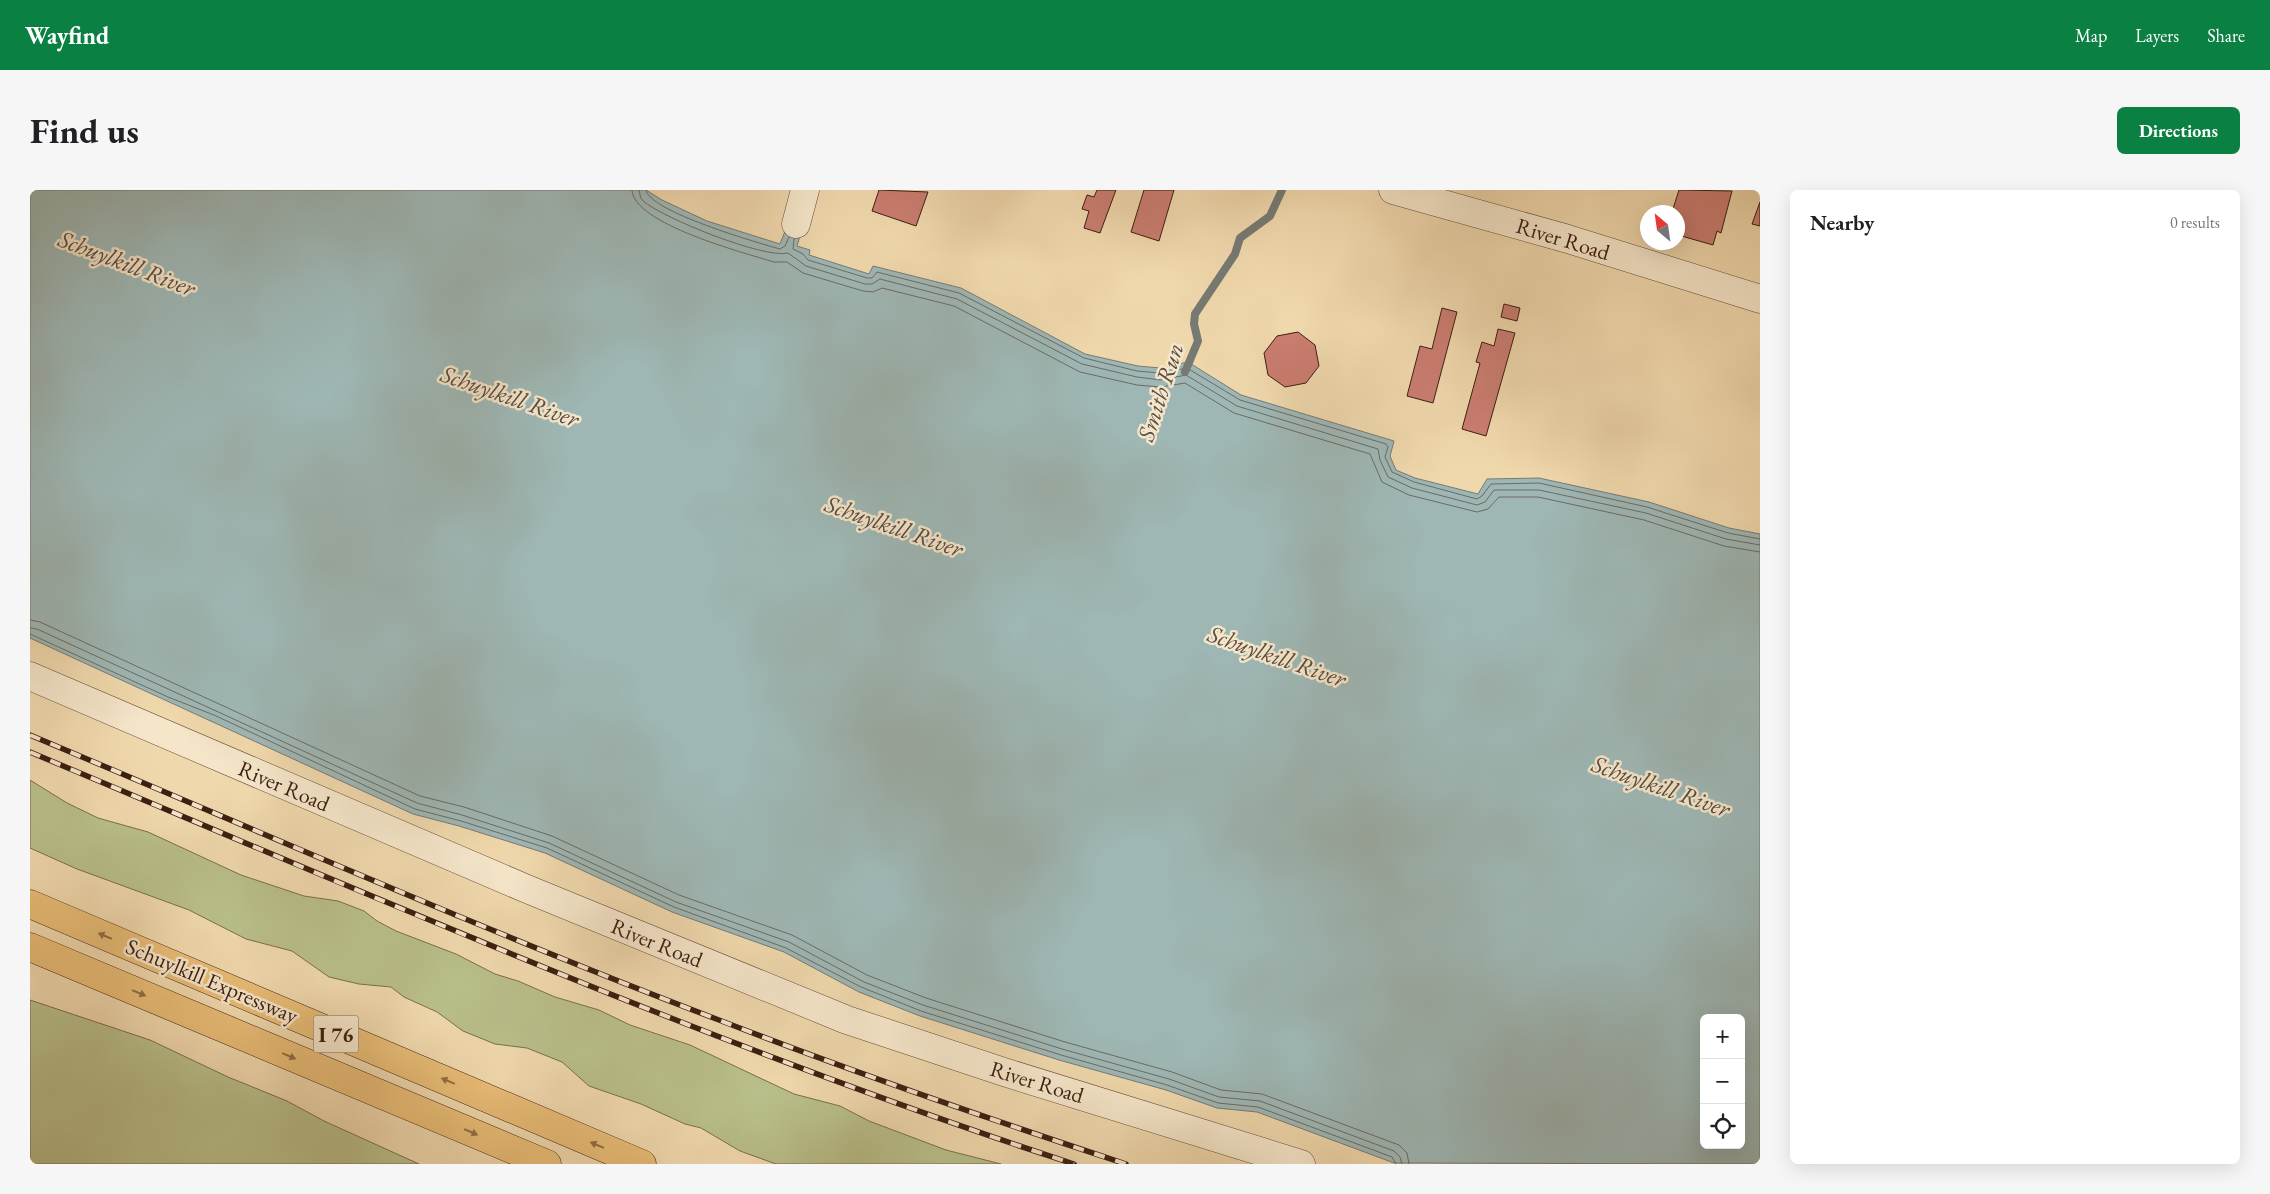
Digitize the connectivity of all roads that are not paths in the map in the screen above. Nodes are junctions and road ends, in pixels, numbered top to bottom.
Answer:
1 (805, 190) edge
2 (1393, 190) edge
3 (796, 224) dead end
4 (1760, 299) edge
5 (30, 676) edge
6 (30, 904) edge
7 (30, 947) edge
8 (547, 1164) edge
9 (642, 1164) edge
10 (1301, 1164) edge

1 - 3 street
2 - 4 street, River Road
5 - 10 street, River Road
9 -> 6 highway, Schuylkill Expressway / I 76
7 -> 8 highway, Schuylkill Expressway / I 76

